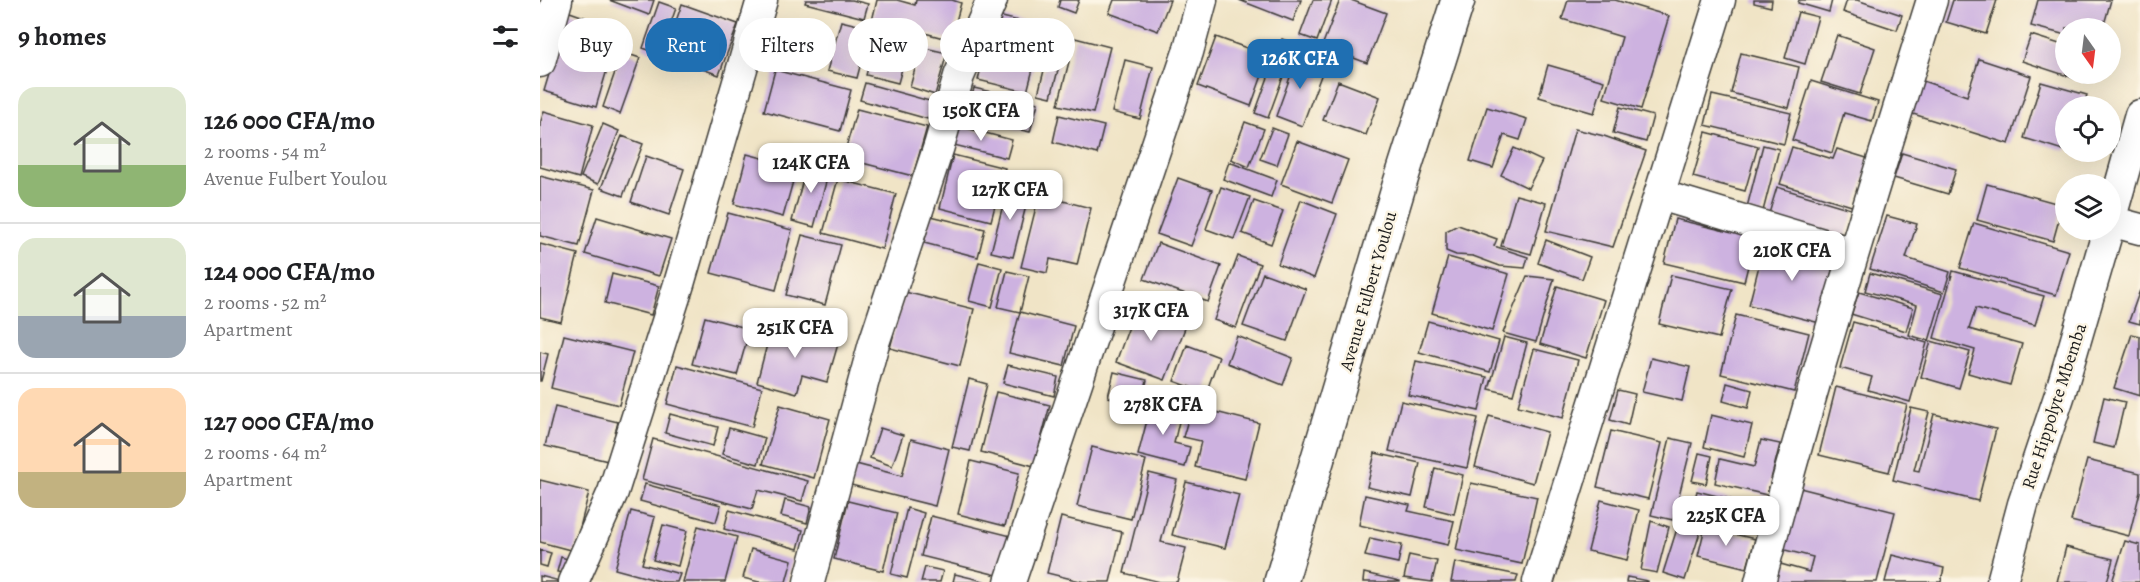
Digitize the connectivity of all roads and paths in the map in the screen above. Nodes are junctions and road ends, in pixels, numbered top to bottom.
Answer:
1 (557, 0) edge
2 (762, 0) edge
3 (992, 0) edge
4 (1202, 0) edge
5 (1458, 0) edge
6 (1720, 0) edge
7 (1932, 0) edge
8 (540, 63) edge
9 (2140, 115) edge
10 (2121, 182) edge
11 (1660, 195) junction
12 (2121, 224) edge
13 (2140, 229) edge
14 (2105, 240) edge
15 (1853, 253) junction
16 (573, 582) edge
17 (809, 582) edge
18 (1010, 582) edge
19 (1281, 582) edge
20 (1538, 582) edge
21 (1760, 582) edge
22 (2002, 582) edge

1 - 8 street
2 - 16 street
3 - 17 street
4 - 18 street
5 - 19 main road, Avenue Fulbert Youlou
6 - 11 street
7 - 15 street
9 - 10 street
11 - 15 street
11 - 20 street
12 - 13 street
14 - 22 street, Rue Hippolyte Mbemba
15 - 21 street

